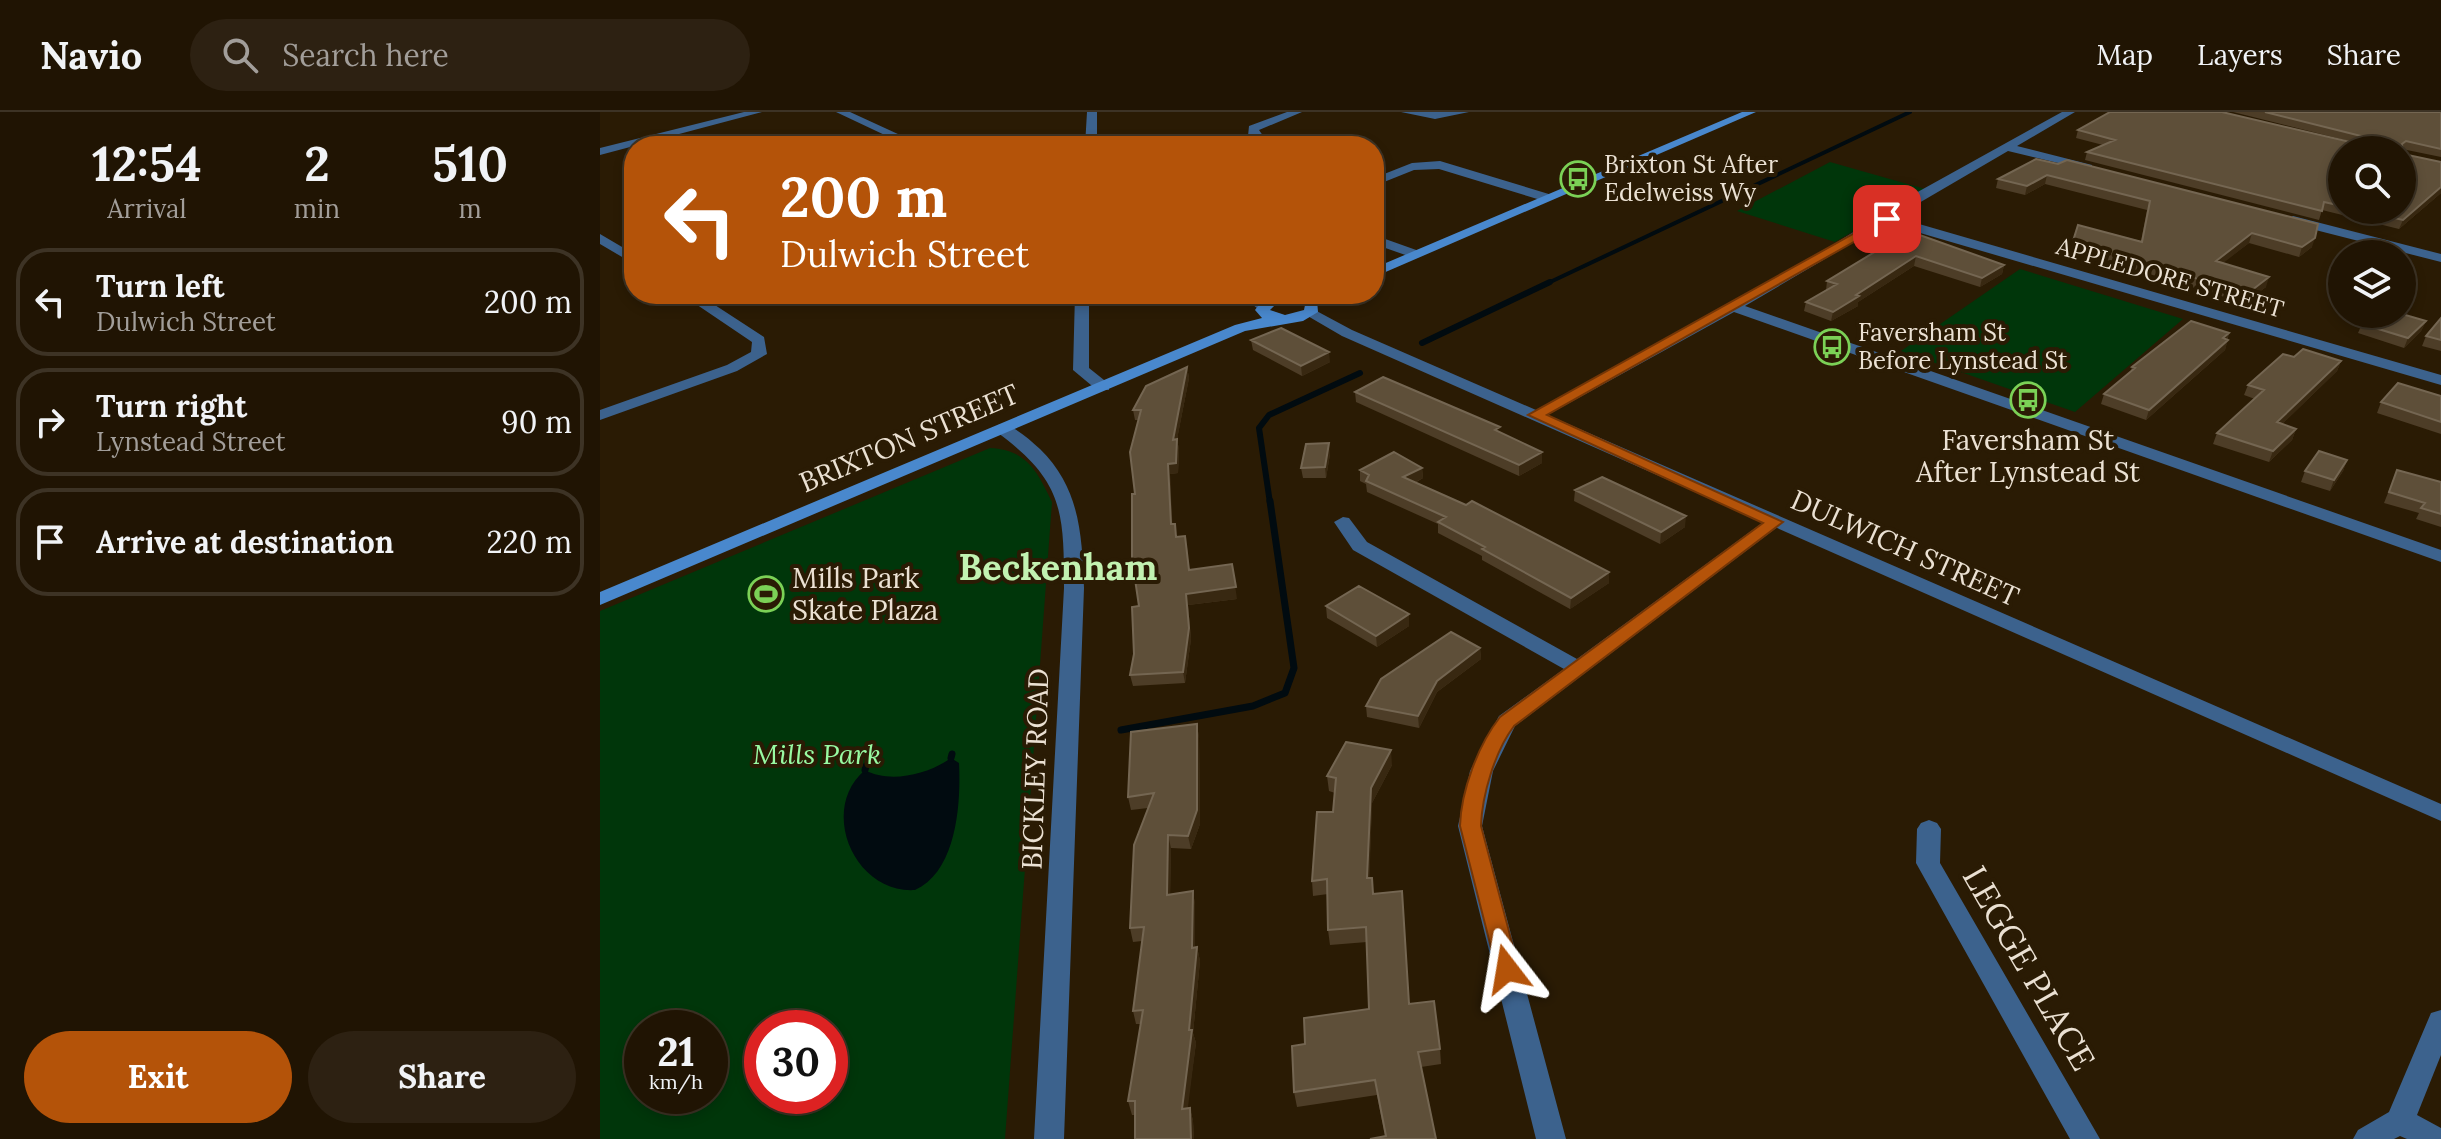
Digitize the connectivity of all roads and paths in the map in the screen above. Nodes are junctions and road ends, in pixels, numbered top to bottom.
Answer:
1 (757, 112) edge
2 (841, 112) edge
3 (1092, 112) edge
4 (1297, 112) edge
5 (1406, 112) edge
6 (1464, 112) edge
7 (1751, 112) edge
8 (2070, 112) edge
9 (663, 136) edge
10 (895, 136) edge
11 (1091, 136) edge
12 (1254, 136) edge
13 (624, 146) edge
14 (2006, 147) junction
15 (600, 152) edge
16 (2096, 170) edge
17 (1384, 178) edge
18 (1548, 198) junction
19 (2276, 216) edge
20 (1887, 219) junction
21 (600, 238) edge
22 (1384, 243) edge
23 (624, 254) edge
24 (1414, 254) junction
25 (2441, 258) edge
26 (1384, 267) edge
27 (703, 304) edge
28 (1082, 304) edge
29 (1258, 304) edge
30 (1288, 304) edge
31 (1297, 304) edge
32 (1304, 304) edge
33 (1732, 306) junction
34 (1267, 312) junction
35 (1293, 319) junction
36 (1347, 333) junction
37 (2441, 380) edge
38 (1103, 387) junction
39 (600, 415) edge
40 (1536, 415) junction
41 (1004, 429) junction
42 (1343, 522) dead end
43 (1775, 522) junction
44 (2441, 556) edge
45 (600, 599) edge
46 (1578, 668) junction
47 (2441, 813) edge
48 (1929, 829) dead end
49 (2441, 1021) edge
50 (2400, 1121) junction
51 (1049, 1139) edge
52 (1551, 1139) edge
53 (2085, 1139) edge
54 (2368, 1139) edge
55 (2434, 1139) edge

1 - 9 street
2 - 10 street
3 - 11 street
4 - 12 street
5 - 6 street
7 - 18 main road
8 - 14 street
13 - 15 street
14 - 16 street
14 - 20 street
17 - 18 street
18 - 24 main road
19 - 25 street
20 - 33 street
20 - 37 street, APPLEDORE STREET
21 - 23 street
22 - 24 street
24 - 26 main road
27 - 39 street
28 - 38 street
29 - 34 street
30 - 34 main road
31 - 35 main road
32 - 36 street, DULWICH STREET
33 - 40 street
33 - 44 street
34 - 35 main road
34 - 38 main road, BRIXTON STREET
35 - 36 street, DULWICH STREET
36 - 40 street, DULWICH STREET
38 - 41 main road, BRIXTON STREET
40 - 43 street, DULWICH STREET
41 - 45 main road, BRIXTON STREET
41 - 51 street, BICKLEY ROAD
42 - 46 street
43 - 46 street
43 - 47 street, DULWICH STREET
46 - 52 street
48 - 53 street, LEGGE PLACE
49 - 50 street
50 - 54 street
50 - 55 street

